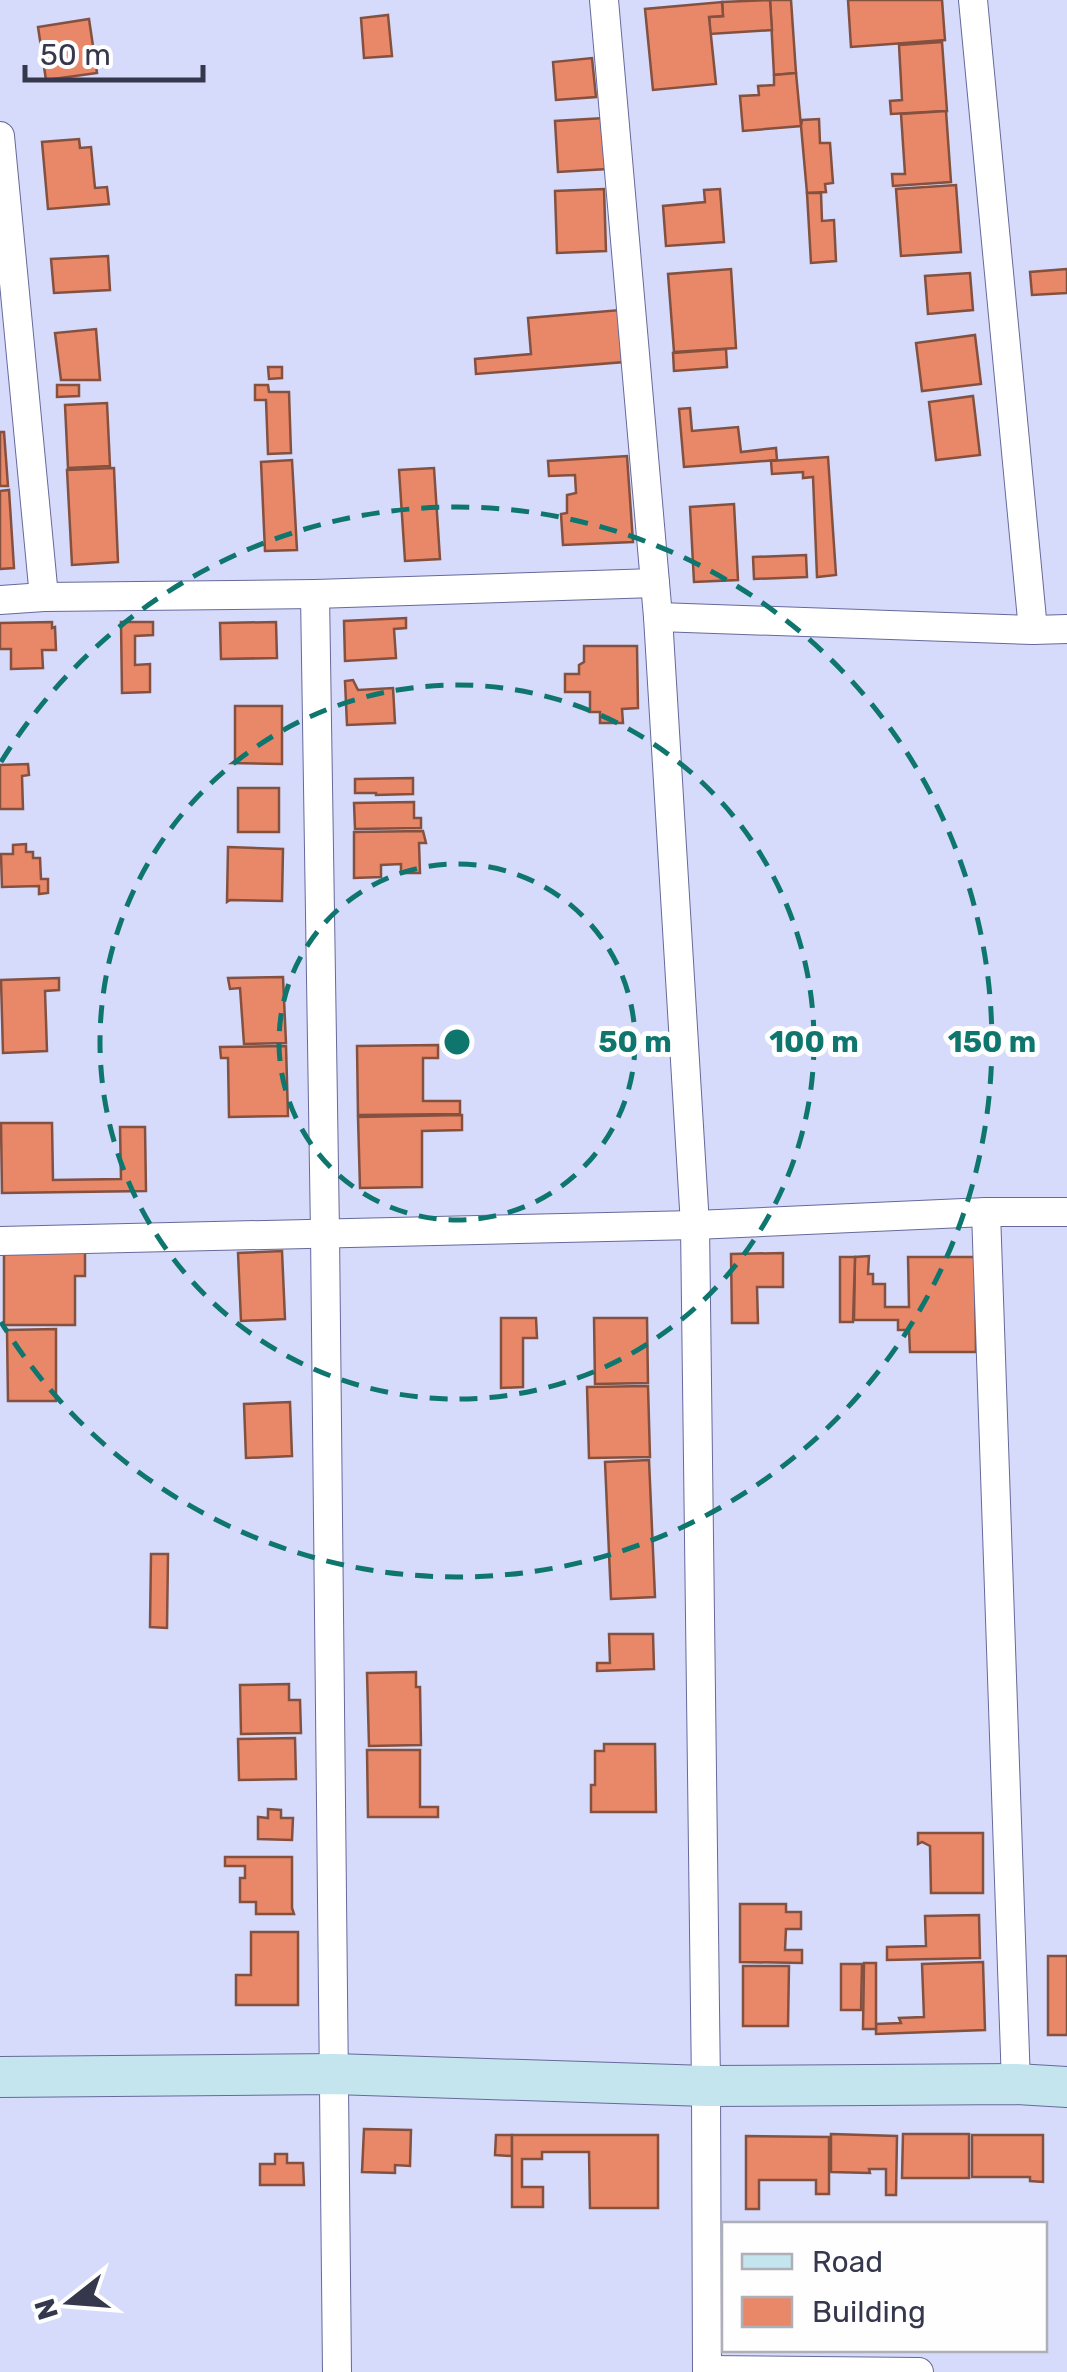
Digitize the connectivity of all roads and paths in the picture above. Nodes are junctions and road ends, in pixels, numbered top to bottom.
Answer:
1 (604, 0) edge
2 (972, 0) edge
3 (0, 136) edge
4 (655, 583) junction
5 (314, 594) junction
6 (44, 598) junction
7 (0, 600) edge
8 (658, 617) junction
9 (1067, 629) edge
10 (1032, 630) junction
11 (986, 1212) junction
12 (1067, 1212) edge
13 (695, 1225) junction
14 (326, 1233) junction
15 (0, 1241) edge
16 (334, 2074) junction
17 (0, 2078) edge
18 (1016, 2084) junction
19 (706, 2086) junction
20 (1067, 2086) edge
21 (707, 2371) edge
22 (337, 2372) edge
23 (919, 2372) edge

1 - 4 street
2 - 10 street
3 - 6 street
4 - 5 street
4 - 8 street
5 - 6 street
5 - 14 street
6 - 7 street
8 - 10 street
8 - 13 street
9 - 10 street
11 - 12 street
11 - 13 street
11 - 18 street
13 - 14 street
13 - 19 street
14 - 15 street
14 - 16 street
16 - 17 street
16 - 19 street
16 - 22 street
18 - 19 street
18 - 20 street
19 - 21 street
21 - 23 street

